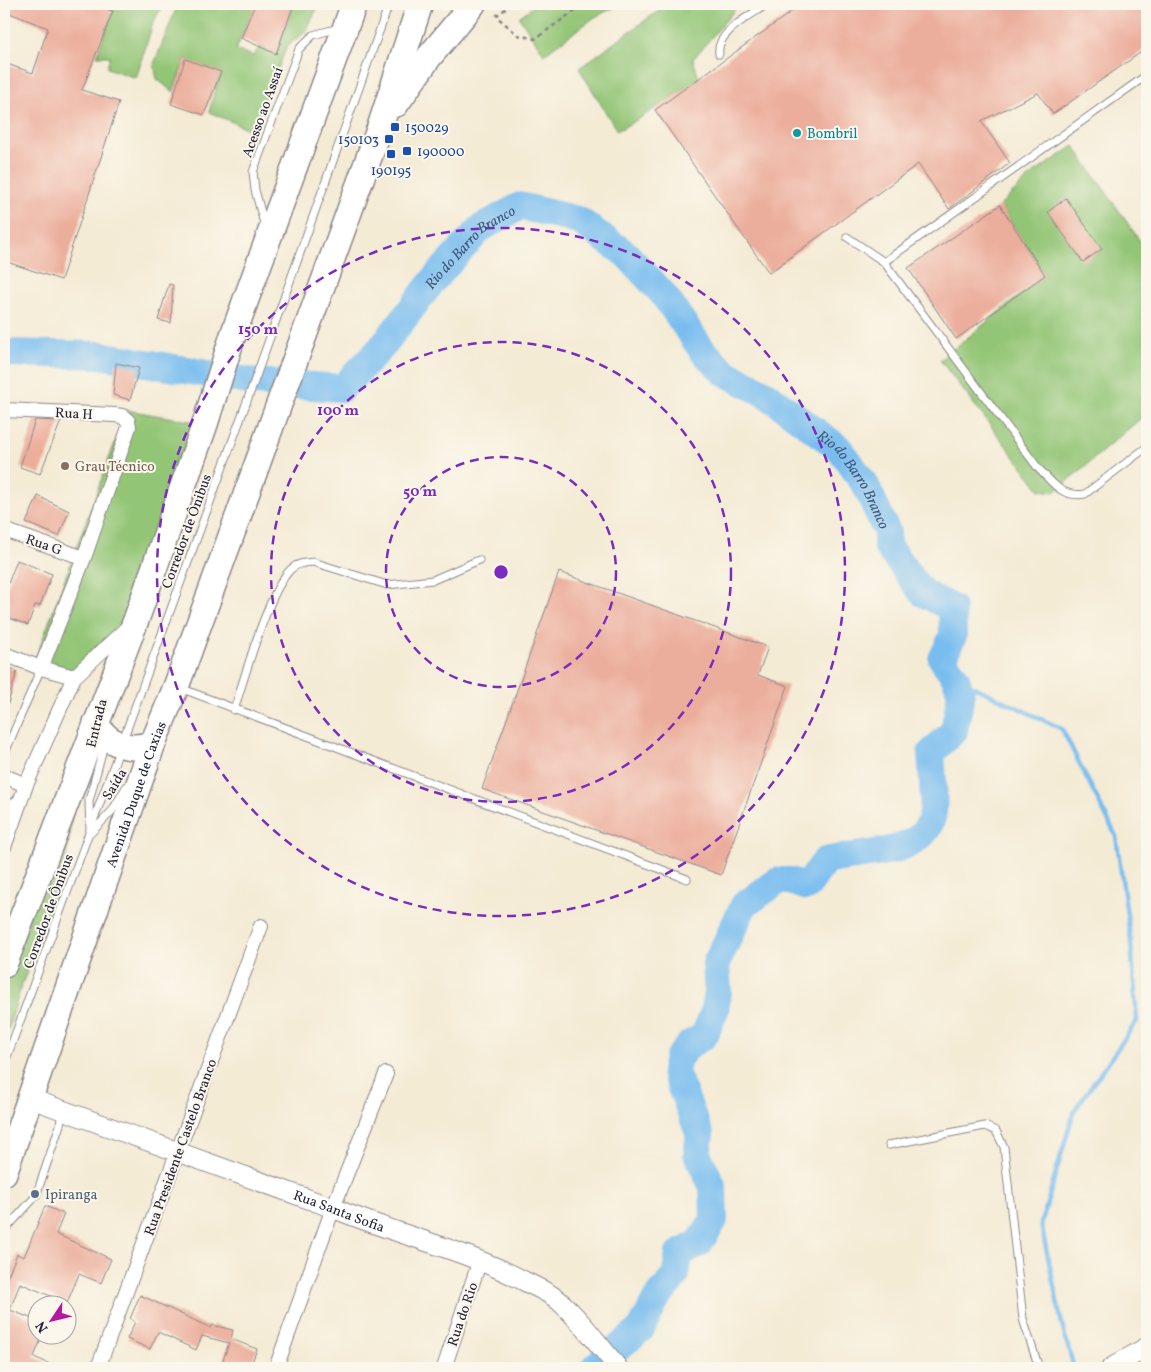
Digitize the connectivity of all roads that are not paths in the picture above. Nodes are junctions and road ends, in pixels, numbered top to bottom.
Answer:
1 (388, 4) edge
2 (420, 4) edge
3 (473, 4) edge
4 (767, 4) edge
5 (351, 15) edge
6 (719, 54) dead end
7 (1147, 75) edge
8 (380, 127) junction
9 (847, 237) dead end
10 (268, 238) junction
11 (884, 262) junction
12 (4, 410) edge
13 (1147, 447) edge
14 (4, 530) edge
15 (84, 558) junction
16 (479, 560) dead end
17 (136, 620) junction
18 (4, 654) edge
19 (41, 668) junction
20 (74, 677) junction
21 (176, 686) junction
22 (117, 692) dead end
23 (234, 710) junction
24 (108, 733) junction
25 (153, 743) junction
26 (4, 755) edge
27 (4, 776) edge
28 (24, 791) junction
29 (4, 809) edge
30 (90, 834) junction
31 (4, 847) edge
32 (687, 879) dead end
33 (261, 926) dead end
34 (4, 965) edge
35 (4, 1065) edge
36 (386, 1074) dead end
37 (29, 1098) junction
38 (62, 1110) junction
39 (889, 1146) dead end
40 (179, 1153) junction
41 (4, 1173) edge
42 (333, 1208) junction
43 (4, 1231) edge
44 (480, 1260) junction
45 (1147, 1347) edge
46 (98, 1368) edge
47 (276, 1368) edge
48 (444, 1368) edge
49 (618, 1368) edge
50 (1039, 1368) edge
51 (1111, 1368) edge

1 - 24 lane, Corredor de Ônibus
2 - 8 highway
3 - 8 highway
4 - 6 lane
5 - 10 highway
5 - 10 lane, Acesso ao Assaí
7 - 11 lane
8 - 21 highway, Avenida Duque de Caxias
9 - 11 lane
10 - 17 highway
11 - 13 lane
12 - 15 street, Rua H
14 - 15 street, Rua G
15 - 19 street
16 - 23 lane
17 - 20 street
17 - 22 lane, Entrada
17 - 24 highway
18 - 19 street
19 - 20 street
19 - 26 lane
20 - 28 street
21 - 23 lane
21 - 25 highway, Avenida Duque de Caxias
23 - 32 lane
24 - 25 highway
24 - 30 lane, Corredor de Ônibus
24 - 30 lane, Entrada
24 - 34 highway
25 - 30 lane, Saída
25 - 37 highway, Avenida Duque de Caxias
27 - 28 street
28 - 29 lane
28 - 31 street
30 - 35 lane, Corredor de Ônibus
33 - 40 street, Rua Presidente Castelo Branco
36 - 42 street
37 - 38 street, Rua Santa Sofia
37 - 41 highway, Avenida Duque de Caxias
38 - 40 street, Rua Santa Sofia
38 - 43 lane
39 - 50 lane
40 - 42 street, Rua Santa Sofia
40 - 46 street, Rua Presidente Castelo Branco
42 - 44 street, Rua Santa Sofia
42 - 47 street
44 - 48 street, Rua do Rio
44 - 49 street, Rua Santa Sofia
45 - 51 street

